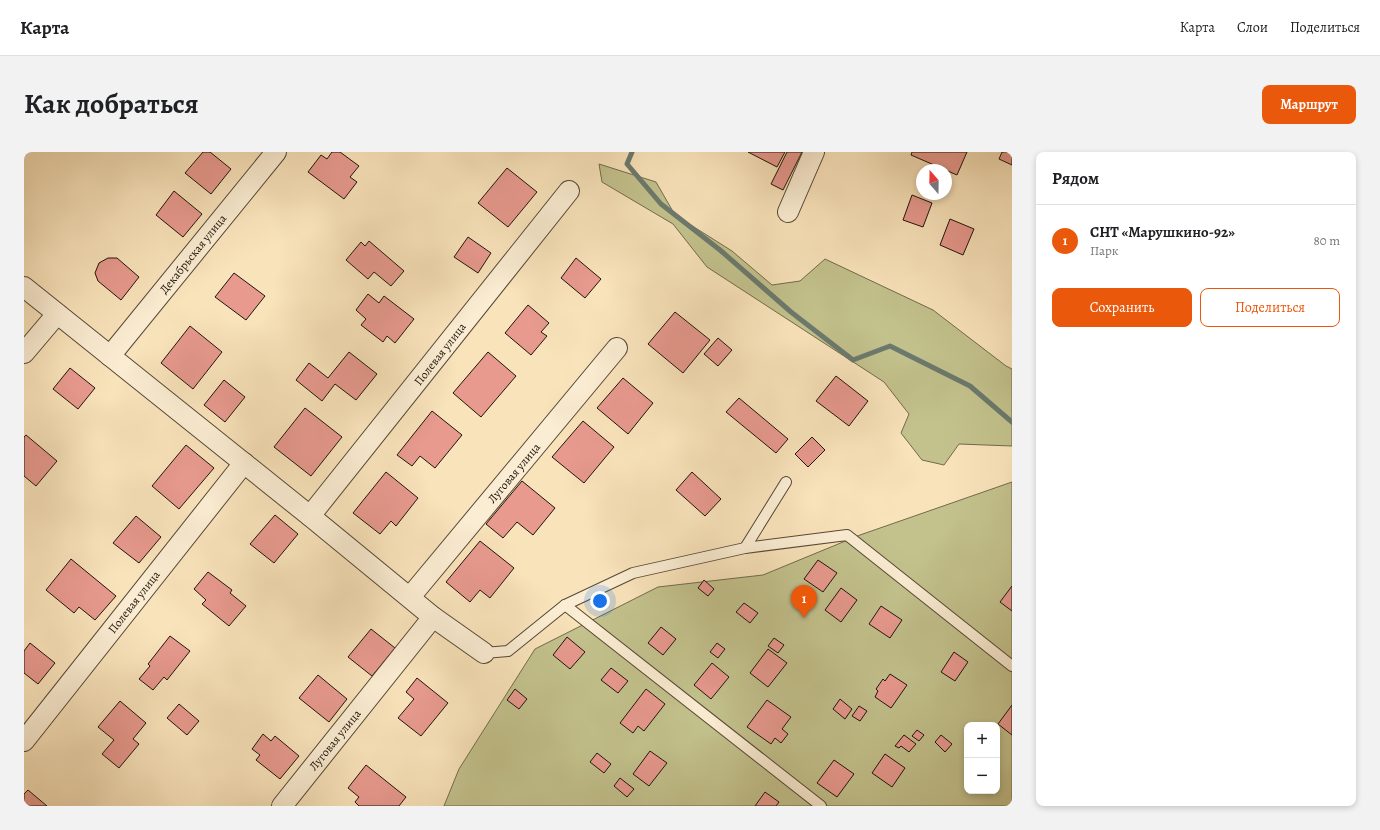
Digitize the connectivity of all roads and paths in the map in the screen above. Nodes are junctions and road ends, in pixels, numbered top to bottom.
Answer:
1 (276, 152) edge
2 (814, 152) edge
3 (569, 191) dead end
4 (788, 212) dead end
5 (24, 287) edge
6 (57, 314) junction
7 (617, 348) dead end
8 (24, 353) edge
9 (110, 356) junction
10 (244, 463) junction
11 (786, 482) dead end
12 (310, 516) junction
13 (745, 548) junction
14 (410, 597) junction
15 (565, 605) junction
16 (433, 617) junction
17 (484, 653) joint
18 (1012, 666) edge
19 (24, 741) edge
20 (282, 806) edge
21 (822, 806) edge

1 - 9 street, Декабрьская улица
2 - 4 street
3 - 12 street, Полевая улица
5 - 6 street
6 - 8 street
6 - 9 street
7 - 14 street, Луговая улица
9 - 10 street
10 - 12 street
10 - 19 street, Полевая улица
11 - 13 lane
12 - 14 street
13 - 15 lane
13 - 18 lane
14 - 16 street
15 - 17 lane
15 - 21 lane
16 - 17 street
16 - 20 street, Луговая улица

